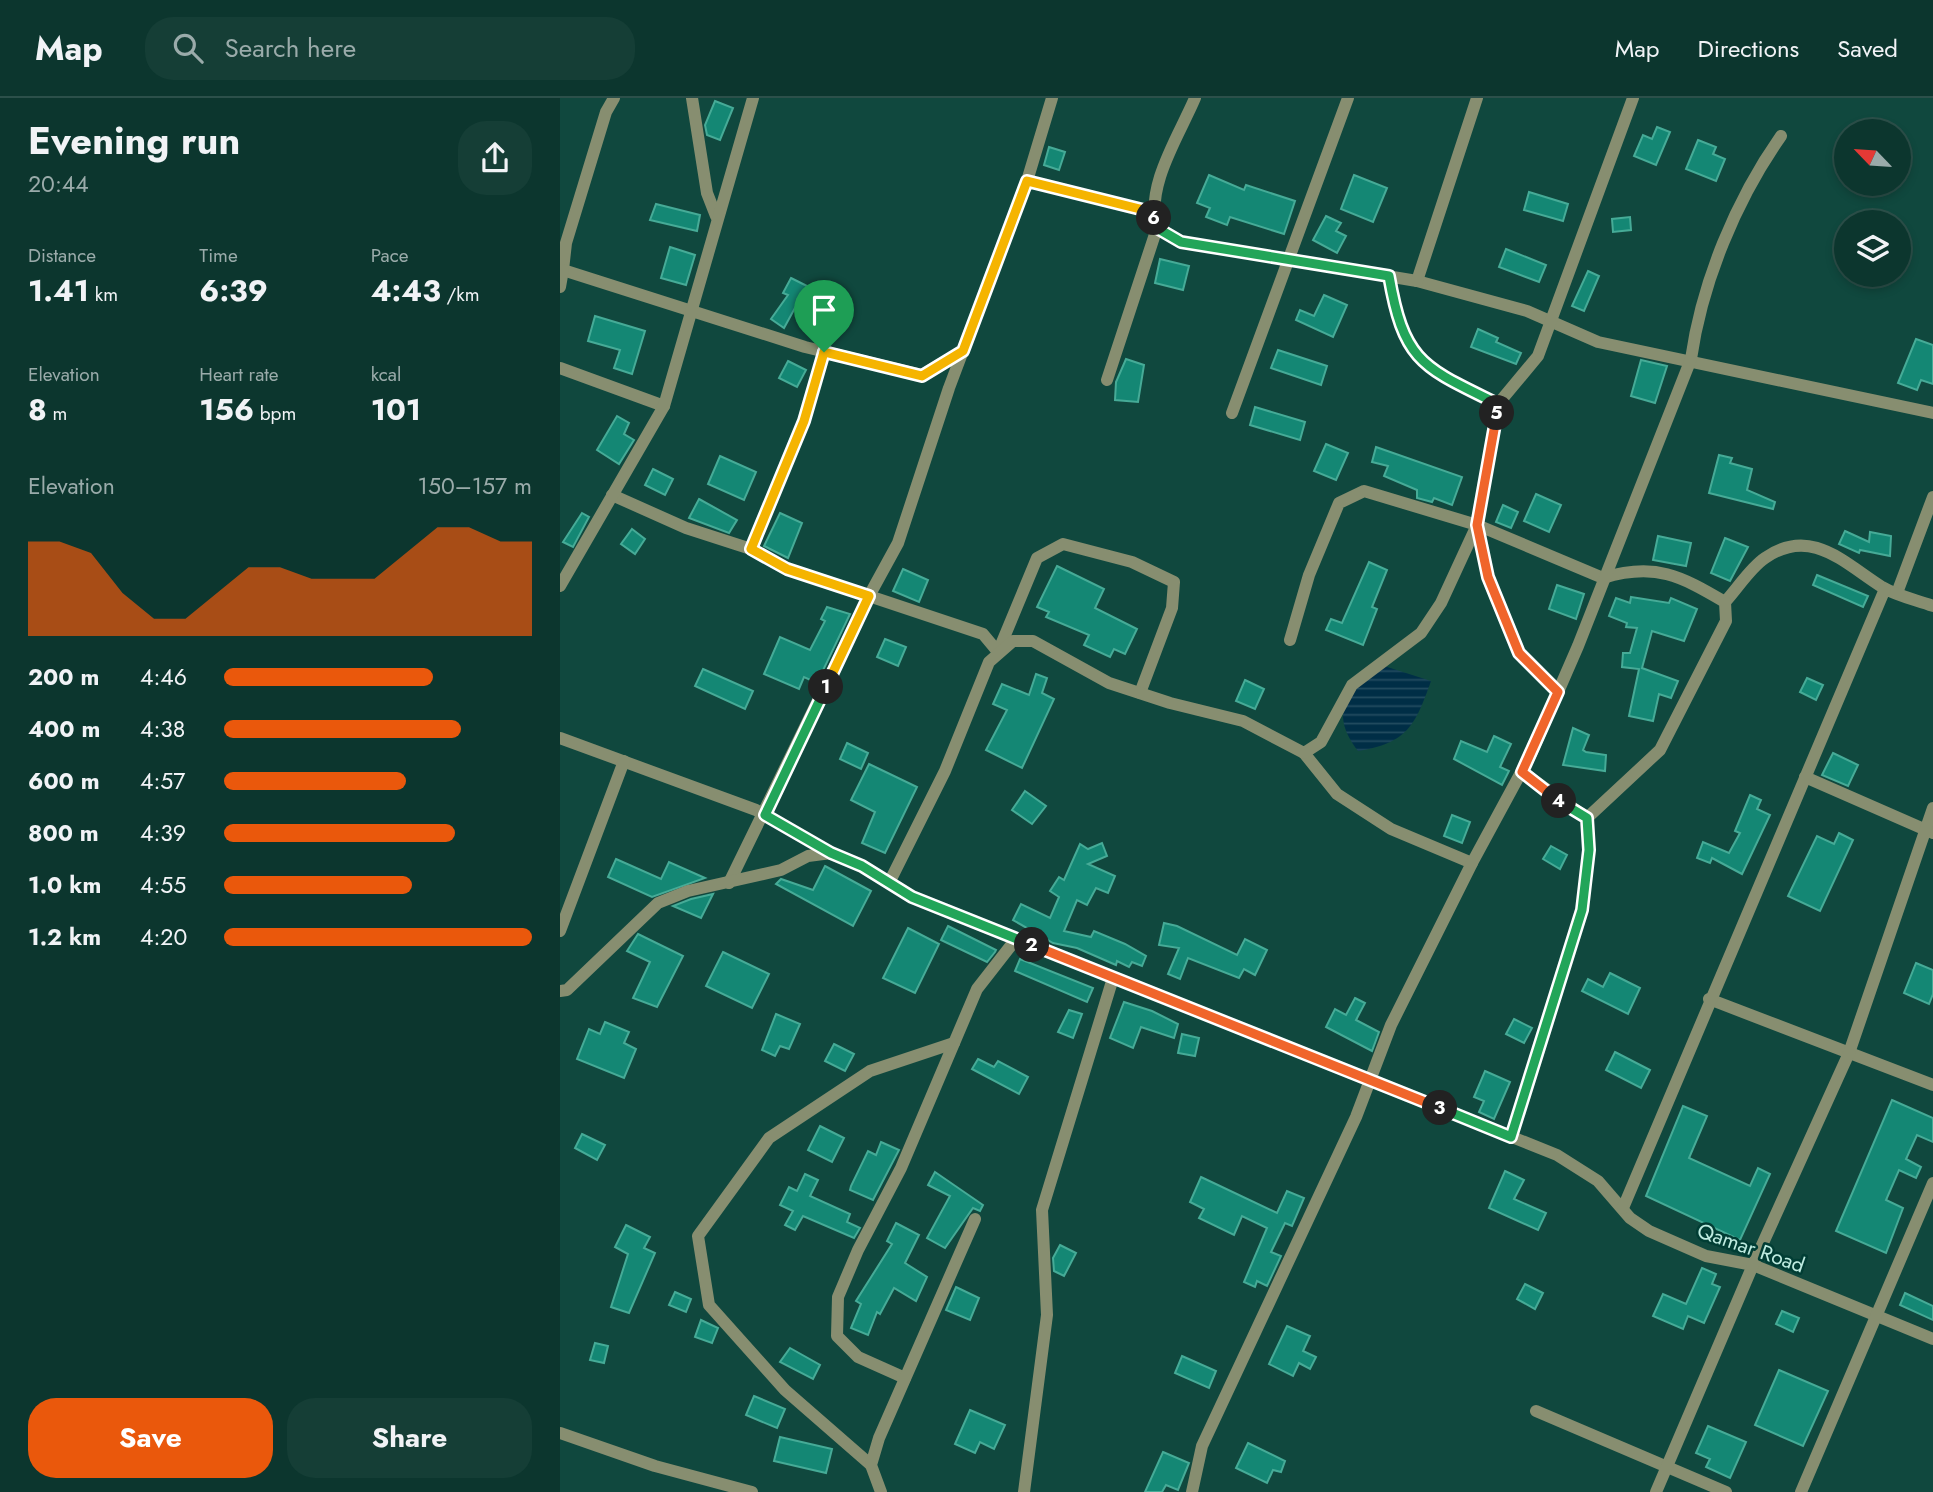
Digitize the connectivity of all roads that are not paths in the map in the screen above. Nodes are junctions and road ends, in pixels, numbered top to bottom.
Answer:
1 (614, 98) edge
2 (692, 98) edge
3 (753, 98) edge
4 (1052, 98) edge
5 (1195, 98) edge
6 (1348, 98) edge
7 (1477, 98) edge
8 (1633, 98) edge
9 (1781, 135) dead end
10 (1027, 181) junction
11 (1152, 212) junction
12 (716, 216) junction
13 (1157, 228) junction
14 (1291, 258) junction
15 (564, 270) junction
16 (1389, 276) junction
17 (1418, 281) junction
18 (560, 287) edge
19 (692, 309) junction
20 (1552, 321) junction
21 (963, 351) junction
22 (824, 352) junction
23 (1691, 359) junction
24 (560, 368) edge
25 (1107, 380) dead end
26 (1498, 404) junction
27 (664, 406) junction
28 (1232, 413) dead end
29 (1933, 413) edge
30 (612, 495) junction
31 (1933, 497) edge
32 (1477, 525) junction
33 (751, 549) junction
34 (1603, 578) junction
35 (560, 586) edge
36 (1891, 591) junction
37 (869, 596) junction
38 (1725, 602) junction
39 (1933, 606) edge
40 (1290, 640) dead end
41 (998, 652) junction
42 (1558, 692) junction
43 (1140, 693) junction
44 (560, 738) edge
45 (1304, 753) junction
46 (624, 761) junction
47 (1522, 772) junction
48 (1805, 777) junction
49 (1933, 808) edge
50 (765, 815) junction
51 (1587, 818) junction
52 (1928, 831) edge
53 (831, 853) junction
54 (1472, 863) junction
55 (729, 883) junction
56 (889, 883) junction
57 (560, 931) edge
58 (1016, 939) junction
59 (1113, 978) junction
60 (560, 991) edge
61 (1709, 999) junction
62 (954, 1043) junction
63 (1849, 1053) junction
64 (1370, 1080) junction
65 (1933, 1085) edge
66 (1511, 1137) junction
67 (1933, 1183) edge
68 (1623, 1208) junction
69 (975, 1219) dead end
70 (1753, 1265) junction
71 (1876, 1317) junction
72 (1933, 1339) edge
73 (905, 1378) junction
74 (1536, 1411) dead end
75 (560, 1433) edge
76 (871, 1465) junction
77 (1668, 1467) junction
78 (752, 1492) edge
79 (881, 1492) edge
80 (1024, 1492) edge
81 (1192, 1492) edge
82 (1656, 1492) edge
83 (1726, 1492) edge
84 (1801, 1492) edge

1 - 15 street
2 - 12 street
3 - 12 street
4 - 10 street
5 - 11 street
6 - 14 street
7 - 17 street
8 - 20 street
9 - 23 street
10 - 11 street
10 - 21 street
11 - 13 street
12 - 19 street
13 - 14 street
13 - 25 street
14 - 16 street
14 - 28 street
15 - 18 street
15 - 19 street
16 - 17 street
16 - 26 street
17 - 20 street
19 - 22 street
19 - 27 street
20 - 23 street
20 - 26 street
21 - 22 street
21 - 37 street
22 - 33 street
23 - 29 street
23 - 34 street
24 - 27 street
26 - 32 street
27 - 30 street
30 - 33 street
30 - 35 street
31 - 36 street
32 - 34 street
32 - 40 street
32 - 42 street
32 - 45 street
33 - 37 street
34 - 38 street
34 - 42 street
36 - 38 street
36 - 39 street
36 - 48 street
37 - 41 street
37 - 50 street
38 - 51 street
41 - 43 street
41 - 43 street
41 - 56 street
42 - 47 street
43 - 45 street
44 - 46 street, Qamar Road
45 - 54 street
46 - 50 street, Qamar Road
46 - 57 street
47 - 51 street
47 - 54 street
48 - 52 street
48 - 61 street
49 - 52 street
50 - 53 street, Qamar Road
50 - 55 street
51 - 66 street
52 - 63 street
53 - 55 street
53 - 56 street, Qamar Road
54 - 64 street
55 - 60 street
56 - 58 street, Qamar Road
58 - 59 street, Qamar Road
58 - 62 street
59 - 64 street, Qamar Road
59 - 80 street
61 - 63 street
61 - 68 street
62 - 73 street
62 - 76 street
63 - 65 street
63 - 70 street
64 - 66 street, Qamar Road
64 - 81 street
66 - 68 street, Qamar Road
67 - 71 street
68 - 70 street, Qamar Road
69 - 73 street
70 - 71 street, Qamar Road
70 - 77 street
71 - 72 street, Qamar Road
71 - 84 street
73 - 76 street
74 - 77 street
75 - 78 street
76 - 79 street
77 - 82 street
77 - 83 street

